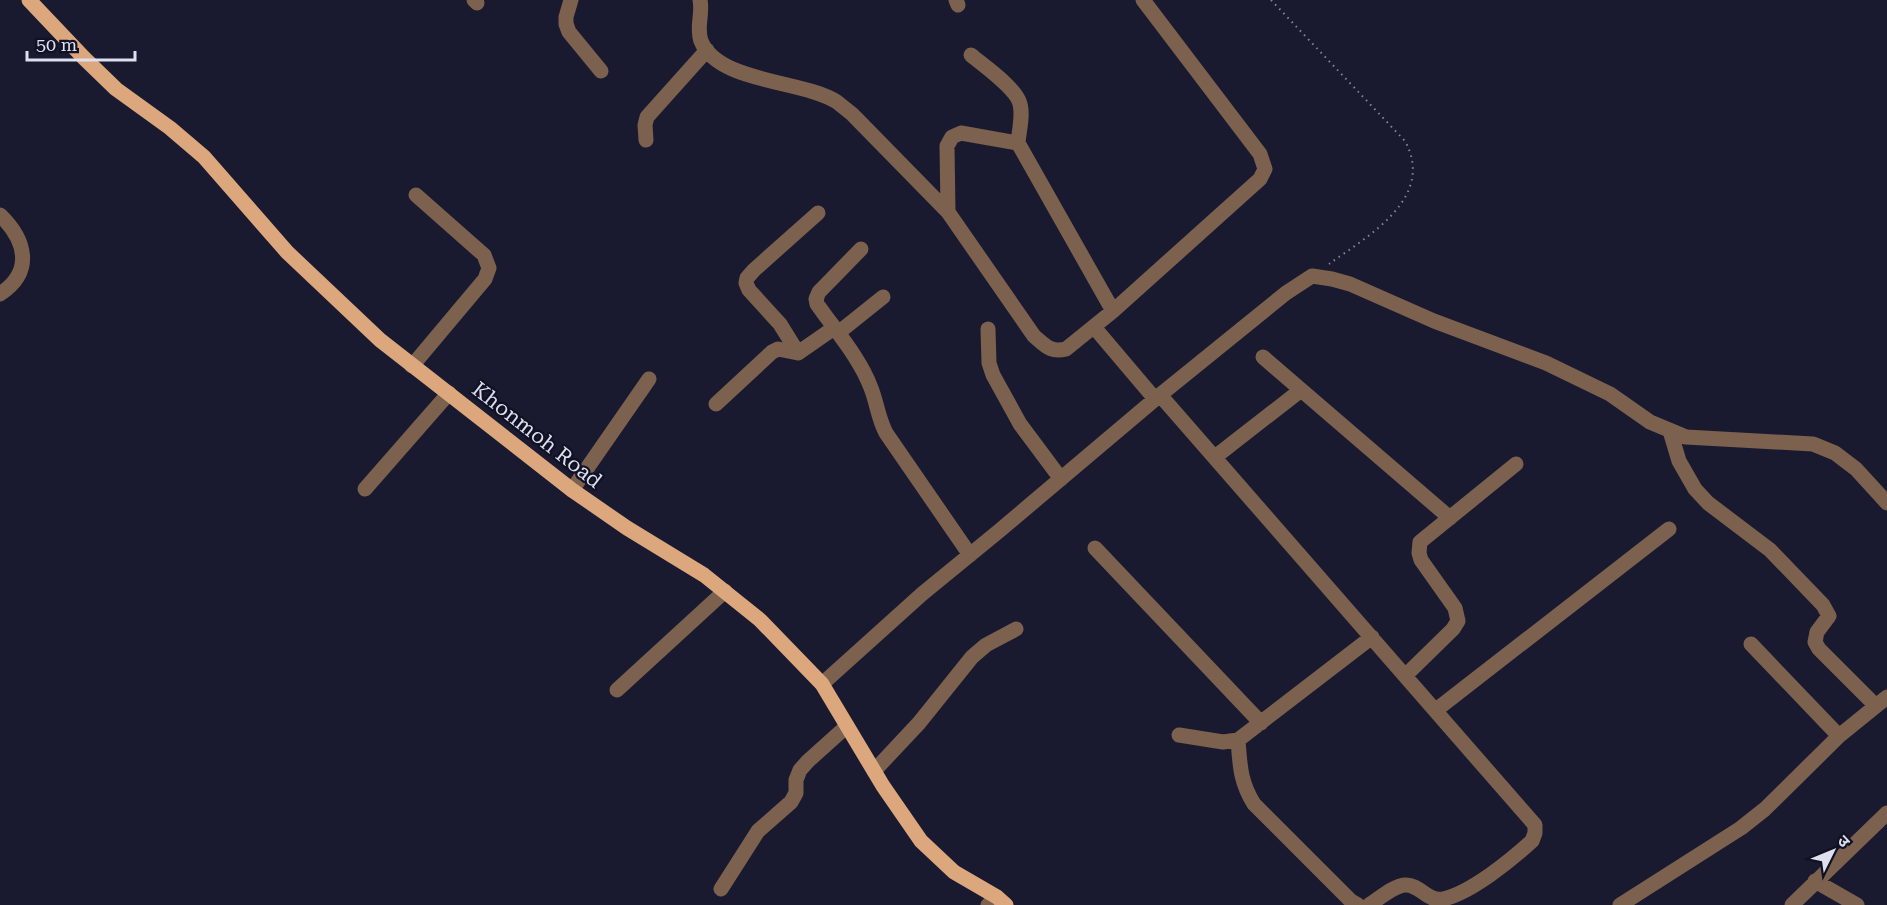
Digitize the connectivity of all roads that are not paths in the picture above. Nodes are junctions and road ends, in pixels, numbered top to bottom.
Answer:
1 (29, 0) edge
2 (571, 0) edge
3 (700, 0) edge
4 (1143, 0) edge
5 (707, 50) junction
6 (971, 55) dead end
7 (601, 71) dead end
8 (646, 141) dead end
9 (1018, 143) junction
10 (416, 195) dead end
11 (948, 212) junction
12 (818, 213) dead end
13 (0, 215) edge
14 (861, 249) dead end
15 (0, 294) edge
16 (883, 297) dead end
17 (1113, 311) junction
18 (1094, 327) junction
19 (988, 329) dead end
20 (836, 331) junction
21 (798, 353) junction
22 (1263, 357) dead end
23 (412, 366) junction
24 (649, 379) dead end
25 (1301, 390) junction
26 (448, 393) junction
27 (1157, 397) junction
28 (716, 404) dead end
29 (1671, 430) junction
30 (1215, 457) junction
31 (1516, 464) dead end
32 (1061, 479) junction
33 (365, 489) dead end
34 (572, 490) junction
35 (1887, 503) edge
36 (1450, 518) junction
37 (1669, 529) dead end
38 (1095, 548) dead end
39 (970, 555) junction
40 (725, 591) junction
41 (1016, 629) dead end
42 (1372, 637) junction
43 (1750, 645) dead end
44 (1406, 675) junction
45 (822, 684) junction
46 (616, 690) dead end
47 (1881, 702) edge
48 (1436, 710) junction
49 (1261, 723) junction
50 (847, 726) junction
51 (1179, 735) dead end
52 (1839, 736) junction
53 (1238, 740) junction
54 (874, 771) junction
55 (1887, 813) edge
56 (1815, 880) junction
57 (721, 889) dead end
58 (997, 902) edge
59 (1358, 905) edge
60 (1369, 905) edge
61 (1620, 905) edge
62 (1792, 905) edge
63 (1857, 905) edge

1 - 23 main road, Khonmoh Road
2 - 7 street
3 - 5 street
4 - 17 street
5 - 8 street
5 - 11 street
6 - 9 street
9 - 11 street
9 - 17 street
10 - 23 street
11 - 18 street
12 - 21 street
13 - 15 street
14 - 20 street
16 - 20 street
17 - 18 street
18 - 27 street
19 - 32 street
20 - 21 street
20 - 39 street
21 - 28 street
22 - 25 street
23 - 26 main road, Khonmoh Road
24 - 34 street
25 - 30 street
25 - 36 street
26 - 33 street
26 - 34 main road, Khonmoh Road
27 - 29 street
27 - 30 street
27 - 32 street
29 - 35 street
29 - 47 street
30 - 42 street
31 - 36 street
32 - 39 street
34 - 40 main road, Khonmoh Road
36 - 44 street
37 - 48 street
38 - 49 street
39 - 45 street
40 - 45 main road, Khonmoh Road
40 - 46 street
41 - 54 street
42 - 44 street
42 - 49 street
43 - 52 street
44 - 48 street
45 - 50 main road, Khonmoh Road
47 - 52 street
48 - 60 street
49 - 53 street
50 - 54 main road, Khonmoh Road
50 - 57 street
51 - 53 street
52 - 61 street
53 - 59 street
54 - 58 main road, Khonmoh Road
55 - 56 street
56 - 62 street
56 - 63 street

